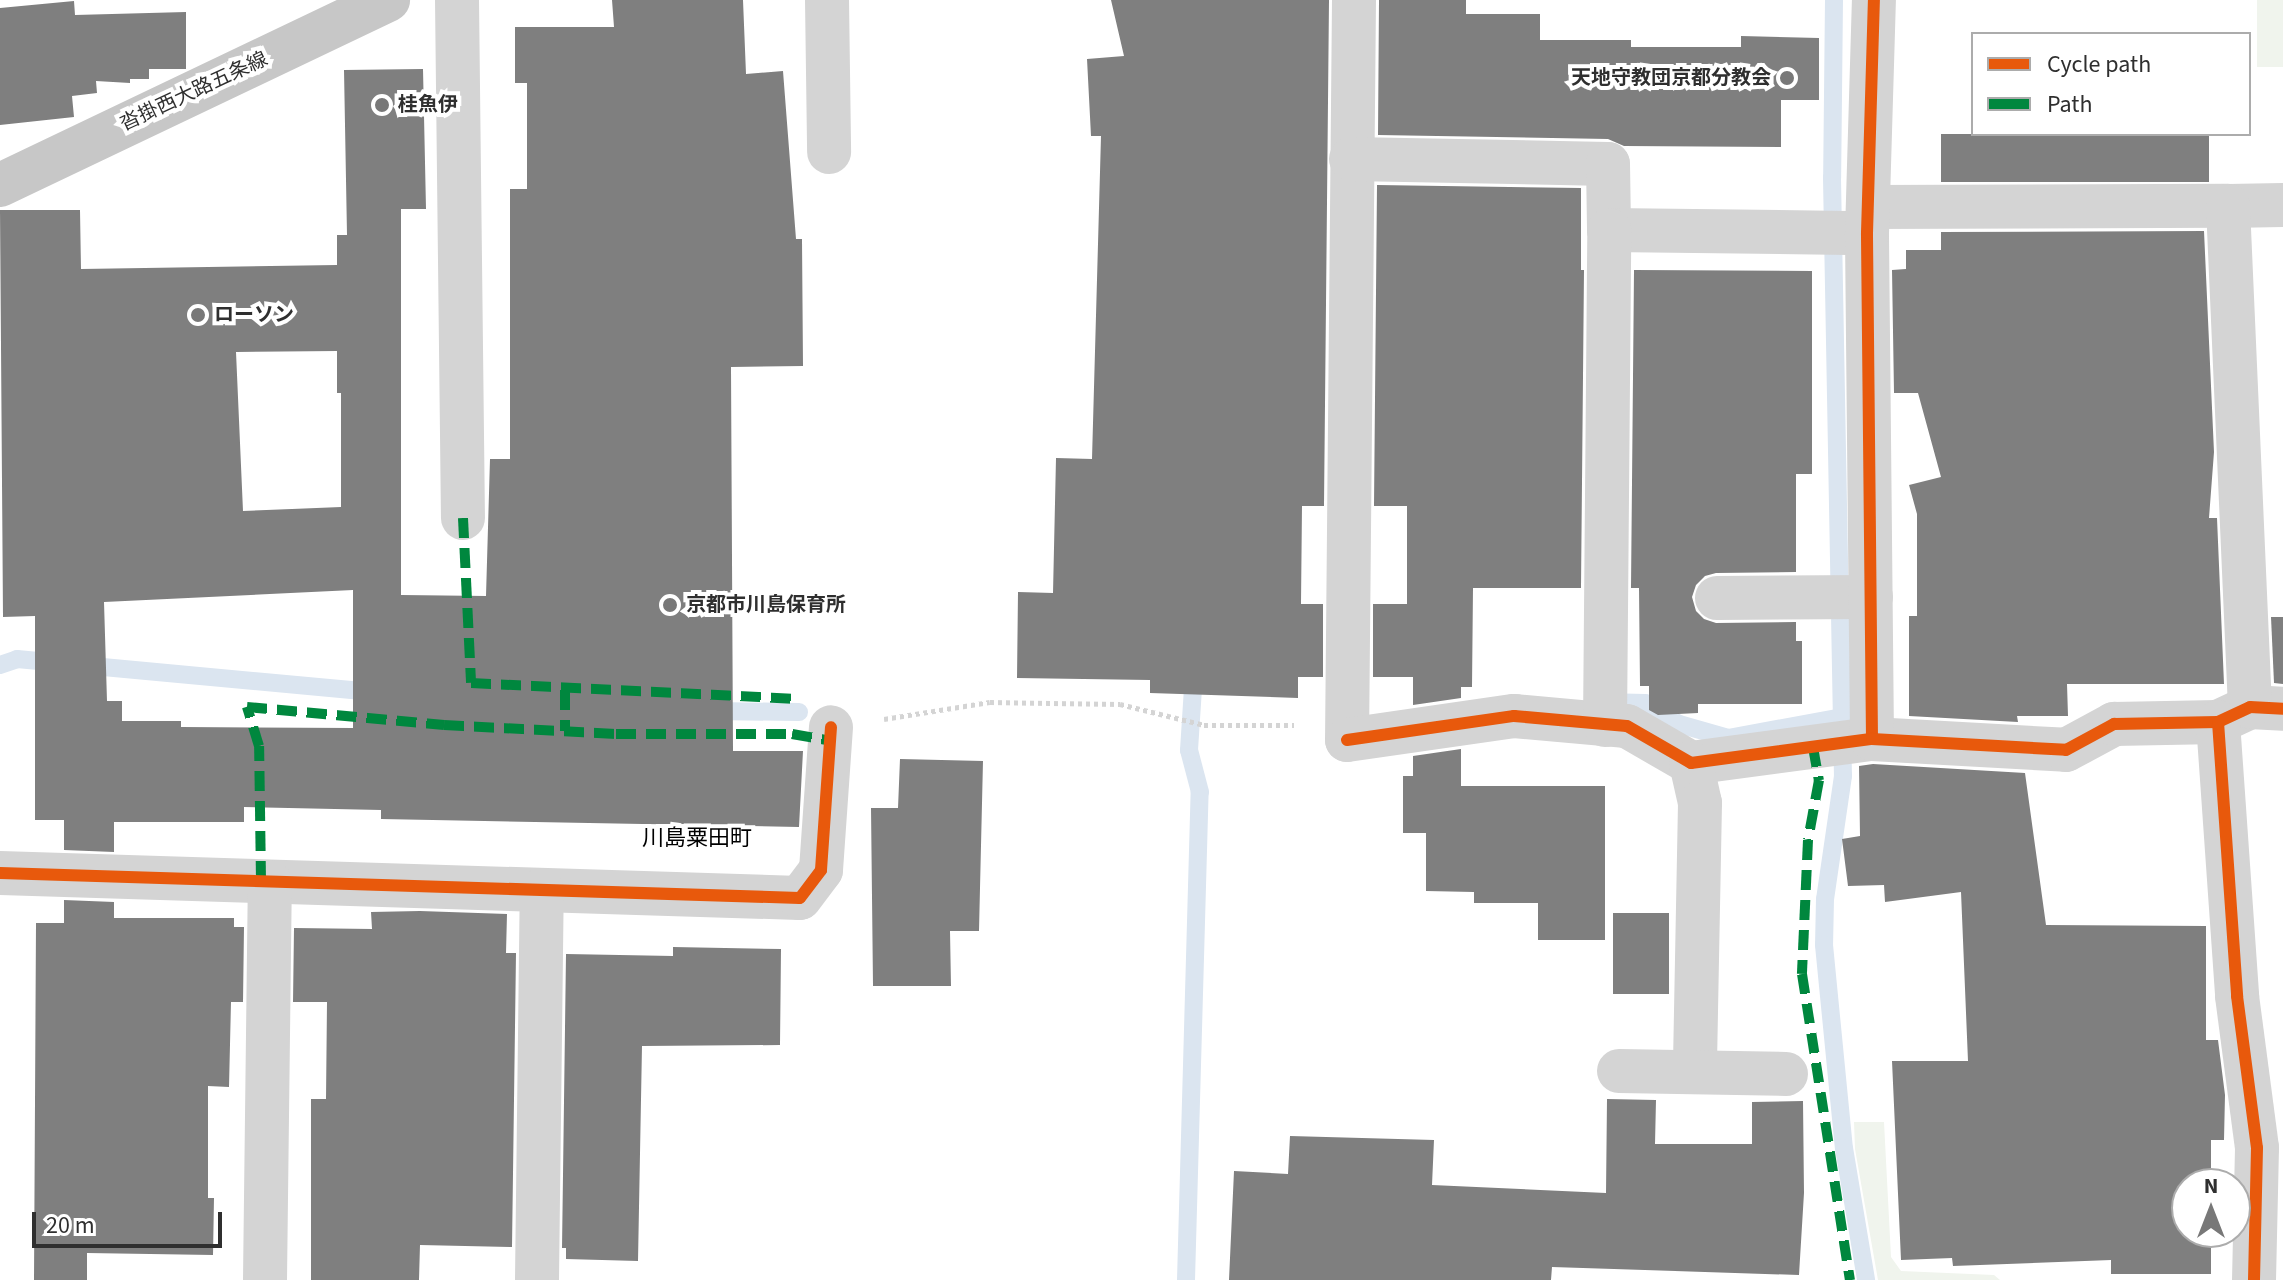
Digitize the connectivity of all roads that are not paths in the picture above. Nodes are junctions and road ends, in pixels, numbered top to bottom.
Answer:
1 (388, 0) edge
2 (457, 0) edge
3 (827, 0) edge
4 (1354, 0) edge
5 (1874, 0) edge
6 (829, 152) dead end
7 (1351, 159) junction
8 (0, 185) edge
9 (2283, 205) edge
10 (2228, 206) junction
11 (1849, 226) junction
12 (1609, 230) junction
13 (463, 518) dead end
14 (1849, 597) junction
15 (1717, 598) dead end
16 (2251, 713) edge
17 (1605, 725) junction
18 (831, 727) road end
19 (1872, 739) junction
20 (1691, 763) junction
21 (0, 873) edge
22 (270, 882) junction
23 (542, 890) junction
24 (1695, 1070) junction
25 (1619, 1071) dead end
26 (1786, 1074) dead end
27 (2266, 1083) edge
28 (265, 1280) edge
29 (537, 1280) edge
30 (2254, 1280) edge

1 - 8 main road, 沓掛西大路五条線
2 - 13 street
3 - 6 street
4 - 7 street
5 - 11 street
7 - 12 street
7 - 17 street
9 - 10 street
10 - 11 street
10 - 16 street
11 - 12 street
11 - 14 street
12 - 17 street
14 - 15 street
14 - 19 street
16 - 19 street
16 - 27 street
17 - 20 street
18 - 23 street
19 - 20 street
20 - 24 street
21 - 22 street
22 - 23 street
22 - 28 street
23 - 29 street
24 - 25 street
24 - 26 street
27 - 30 street

